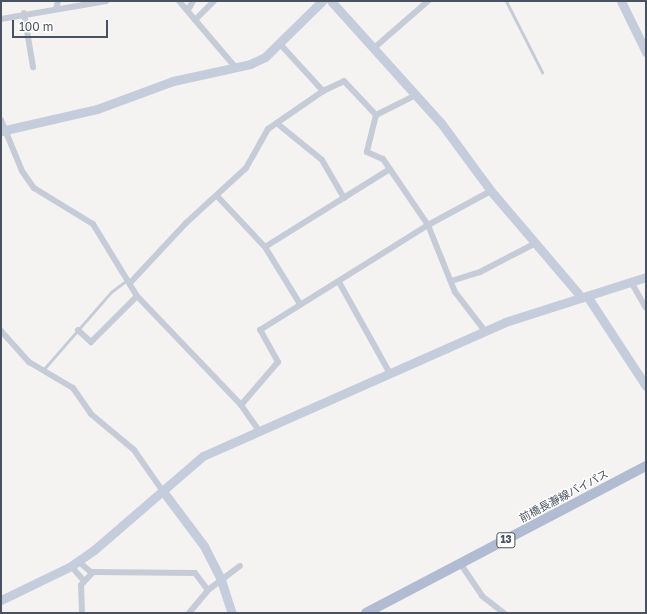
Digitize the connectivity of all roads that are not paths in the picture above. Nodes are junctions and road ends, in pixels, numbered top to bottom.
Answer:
1 (58, 1) edge
2 (106, 1) edge
3 (179, 1) edge
4 (193, 1) edge
5 (214, 1) edge
6 (322, 1) edge
7 (331, 1) edge
8 (428, 1) edge
9 (506, 1) edge
10 (621, 1) edge
11 (56, 9) junction
12 (188, 10) junction
13 (24, 14) junction
14 (1, 19) edge
15 (195, 20) junction
16 (280, 44) junction
17 (374, 48) junction
18 (646, 52) edge
19 (33, 67) dead end
20 (236, 68) junction
21 (542, 72) dead end
22 (323, 91) junction
23 (416, 95) junction
24 (376, 115) junction
25 (1, 120) edge
26 (279, 125) junction
27 (3, 131) edge
28 (390, 169) junction
29 (491, 191) junction
30 (217, 196) junction
31 (344, 198) junction
32 (428, 225) junction
33 (536, 243) junction
34 (265, 247) junction
35 (646, 277) edge
36 (129, 281) junction
37 (452, 281) junction
38 (339, 282) junction
39 (631, 282) junction
40 (138, 296) junction
41 (585, 297) junction
42 (300, 304) junction
43 (646, 308) edge
44 (78, 330) junction
45 (1, 331) edge
46 (485, 331) junction
47 (43, 370) junction
48 (389, 372) junction
49 (646, 386) edge
50 (241, 405) junction
51 (258, 429) junction
52 (646, 466) edge
53 (162, 490) junction
54 (75, 563) junction
55 (460, 563) junction
56 (240, 566) dead end
57 (92, 573) junction
58 (84, 580) junction
59 (221, 580) junction
60 (208, 590) junction
61 (1, 600) edge
62 (82, 613) edge
63 (189, 613) edge
64 (232, 613) edge
65 (366, 613) edge
66 (504, 613) edge

1 - 11 street
2 - 11 street
3 - 12 street
4 - 12 street
5 - 15 street
6 - 16 street
7 - 17 street
8 - 17 street
9 - 21 lane
10 - 18 street
11 - 13 street
12 - 15 street
13 - 14 street
13 - 19 street
15 - 20 street
16 - 20 street
16 - 22 street
17 - 23 street
20 - 27 street
22 - 24 street
22 - 26 street
23 - 24 street
23 - 29 street
24 - 28 street
25 - 27 street
26 - 30 street
26 - 31 street
27 - 36 street
28 - 31 street
28 - 32 street
29 - 32 street
29 - 33 street
30 - 34 street
30 - 36 street
31 - 34 street
32 - 37 street
32 - 38 street
33 - 37 street
33 - 41 street
34 - 42 street
35 - 39 street
36 - 40 street
36 - 44 lane
37 - 46 street
38 - 42 street
38 - 48 street
39 - 41 street
39 - 43 street
40 - 44 street
40 - 50 street
41 - 46 street
41 - 49 street
42 - 50 street
44 - 47 lane
45 - 47 street
46 - 48 street
47 - 53 street
48 - 51 street
50 - 51 street
51 - 53 street
52 - 55 main road, 前橋長瀞線バイパス / 13
53 - 54 street
53 - 59 street
54 - 57 street
54 - 58 street
54 - 61 street
55 - 65 main road, 前橋長瀞線バイパス / 13
55 - 66 street
56 - 59 street
57 - 58 street
57 - 60 street
58 - 62 street
59 - 60 street
59 - 64 street
60 - 63 street

